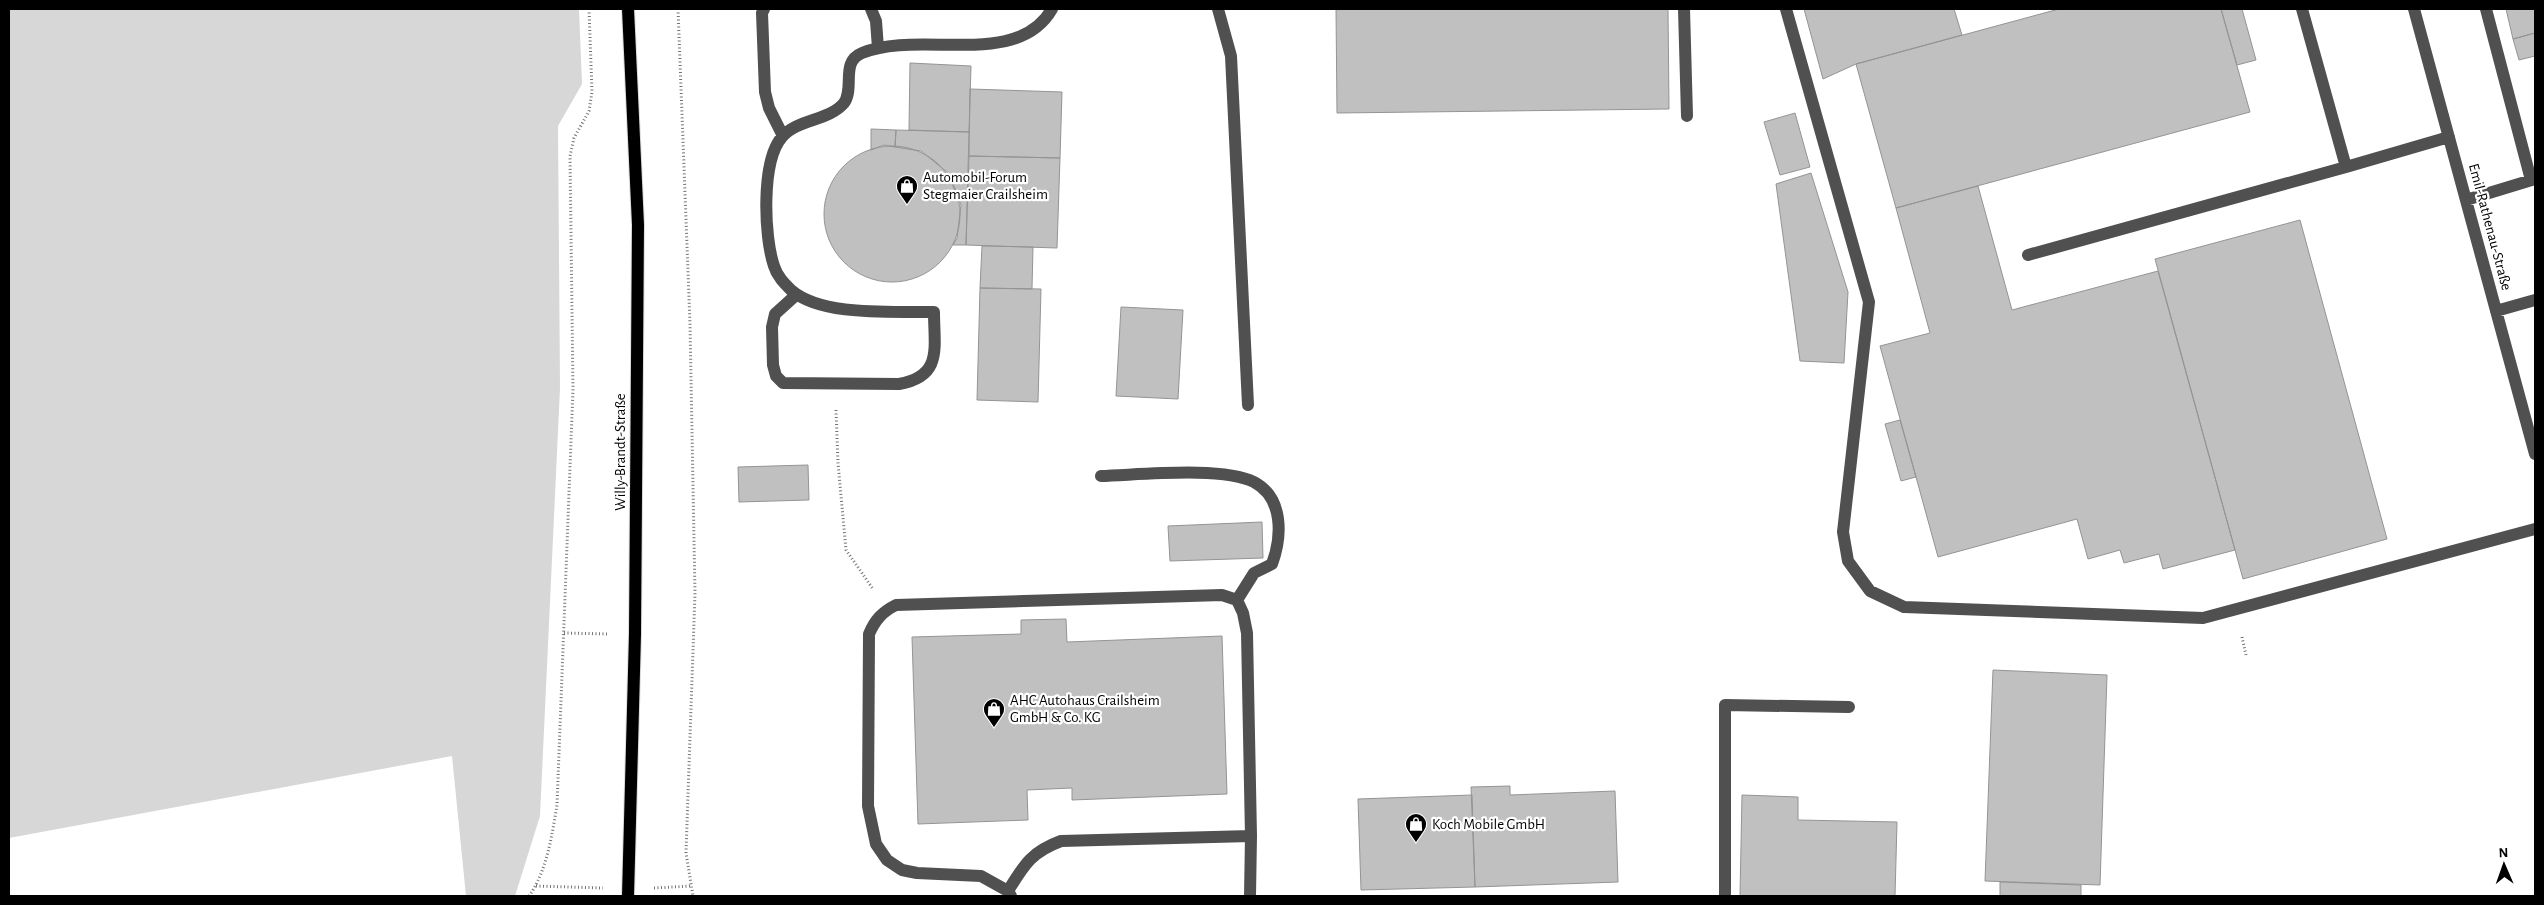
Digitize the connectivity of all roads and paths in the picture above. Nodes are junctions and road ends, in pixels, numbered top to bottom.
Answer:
1 (590, 9) edge
2 (628, 9) edge
3 (678, 9) edge
4 (764, 9) edge
5 (871, 9) edge
6 (1052, 9) edge
7 (1218, 9) edge
8 (1684, 9) edge
9 (1786, 9) edge
10 (2302, 9) edge
11 (2414, 9) edge
12 (2486, 9) edge
13 (878, 48) junction
14 (1687, 116) dead end
15 (782, 136) junction
16 (2449, 137) junction
17 (2346, 167) junction
18 (2533, 180) edge
19 (2466, 200) junction
20 (2028, 255) dead end
21 (796, 294) junction
22 (2535, 300) edge
23 (2496, 311) junction
24 (835, 384) junction
25 (1248, 405) dead end
26 (2530, 412) edge
27 (2535, 454) edge
28 (1101, 476) dead end
29 (2535, 529) edge
30 (1237, 600) junction
31 (887, 610) junction
32 (564, 633) junction
33 (635, 634) junction
34 (2250, 635) dead end
35 (2246, 655) dead end
36 (1848, 708) dead end
37 (1251, 836) junction
38 (1010, 894) edge
39 (529, 896) edge
40 (628, 896) edge
41 (694, 896) edge
42 (1250, 896) edge
43 (1725, 896) edge

1 - 32 path
2 - 33 main road, Willy-Brandt-Straße
3 - 41 path
4 - 15 street
5 - 13 street
6 - 13 street
7 - 25 street
8 - 14 street
9 - 29 street
10 - 17 street
11 - 16 street, Emil-Rathenau-Straße
12 - 18 street
13 - 15 street
15 - 21 street
16 - 17 street
16 - 19 street, Emil-Rathenau-Straße
17 - 20 street
18 - 19 street
19 - 23 street, Emil-Rathenau-Straße
21 - 24 street
21 - 24 street
22 - 23 street
23 - 26 street, Emil-Rathenau-Straße
24 - 31 path
26 - 27 street, Emil-Rathenau-Straße
28 - 30 street
30 - 31 street
30 - 37 street
31 - 38 street
32 - 33 path
32 - 39 path
33 - 40 main road, Willy-Brandt-Straße
34 - 35 path
36 - 43 street
37 - 38 street
37 - 42 street

